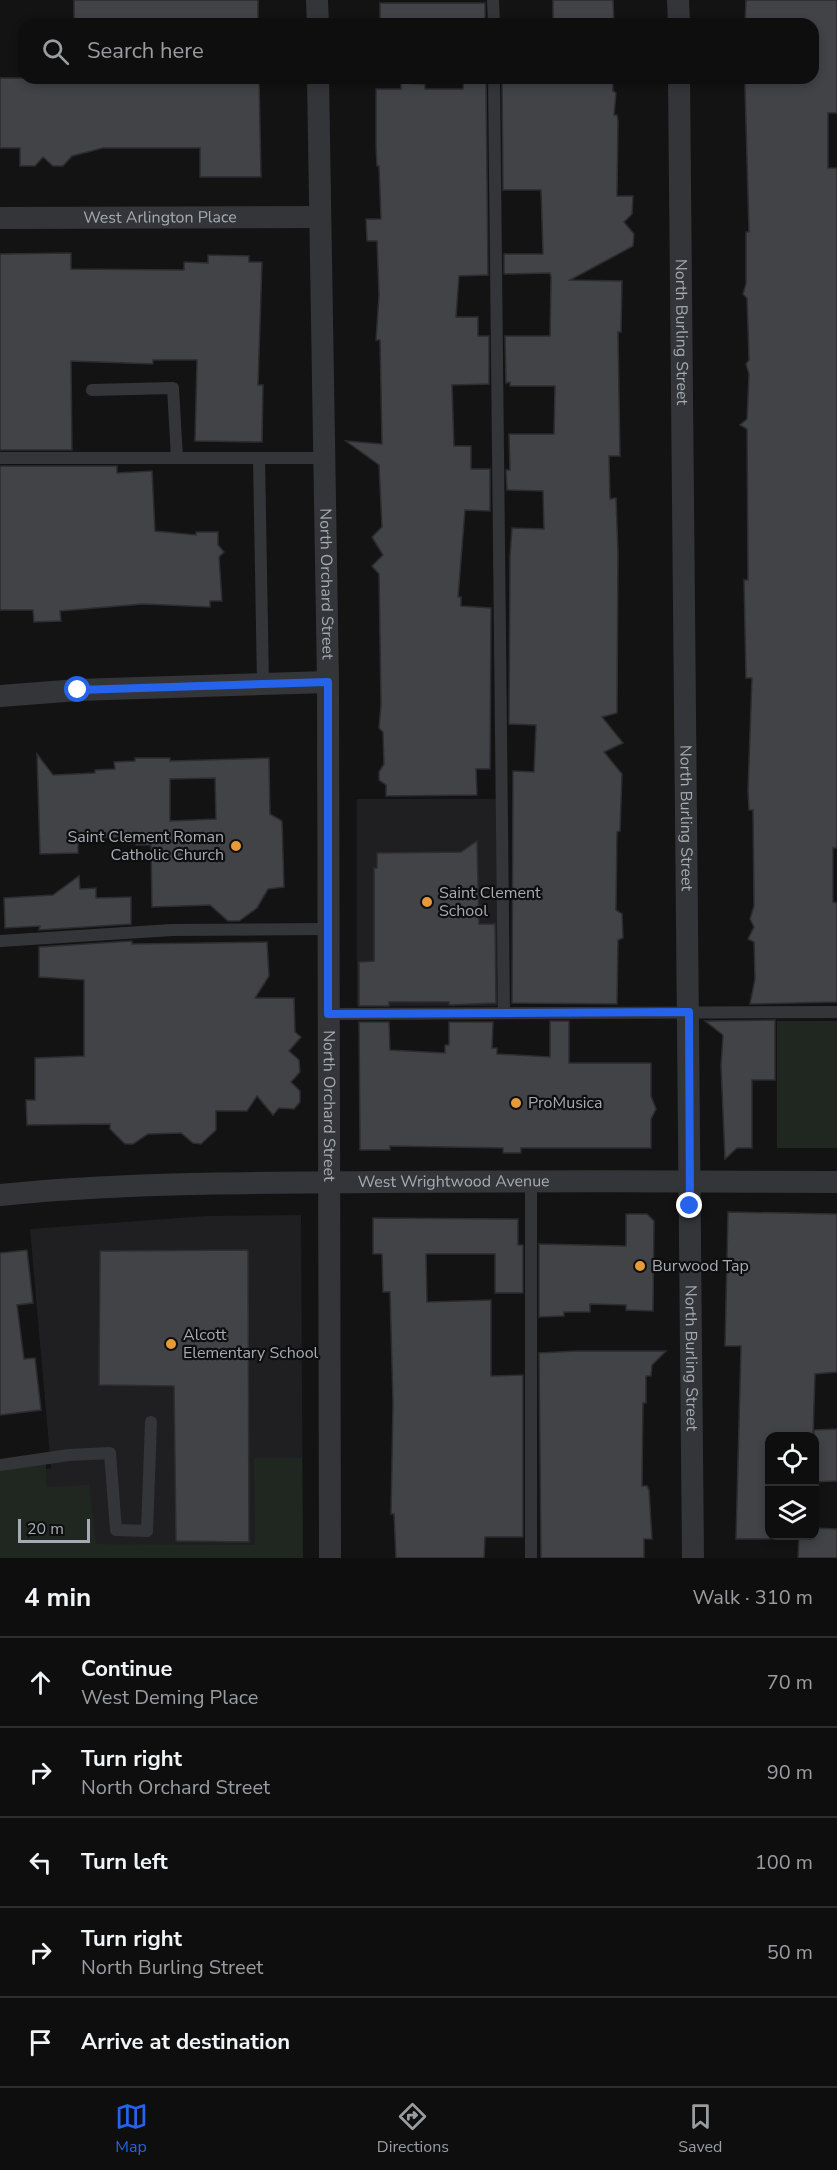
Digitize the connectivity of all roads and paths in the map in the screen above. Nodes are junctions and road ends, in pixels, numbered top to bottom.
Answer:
1 (317, 0) edge
2 (493, 0) edge
3 (678, 0) edge
4 (318, 18) edge
5 (494, 18) edge
6 (679, 18) edge
7 (318, 84) edge
8 (494, 84) edge
9 (679, 84) edge
10 (320, 217) junction
11 (0, 218) edge
12 (92, 390) dead end
13 (0, 458) edge
14 (177, 458) junction
15 (259, 458) junction
16 (324, 458) junction
17 (328, 682) junction
18 (263, 684) junction
19 (0, 696) edge
20 (328, 929) junction
21 (0, 941) edge
22 (689, 1012) junction
23 (837, 1012) edge
24 (504, 1013) junction
25 (328, 1014) junction
26 (531, 1181) junction
27 (690, 1181) junction
28 (837, 1182) edge
29 (328, 1183) junction
30 (0, 1195) edge
31 (150, 1422) dead end
32 (0, 1465) edge
33 (330, 1558) edge
34 (531, 1558) edge
35 (693, 1558) edge

1 - 4 street
2 - 5 lane
3 - 6 street
7 - 10 street, North Orchard Street
8 - 24 lane
9 - 22 street, North Burling Street
10 - 11 street, West Arlington Place
10 - 16 street, North Orchard Street
12 - 14 lane
13 - 14 lane
14 - 15 lane
15 - 16 lane
15 - 18 lane
16 - 17 street, North Orchard Street
17 - 18 street
17 - 20 street, North Orchard Street
18 - 19 street
20 - 21 lane
20 - 25 street, North Orchard Street
22 - 23 lane
22 - 24 lane
22 - 27 street, North Burling Street
24 - 25 lane
25 - 29 street, North Orchard Street
26 - 27 street, West Wrightwood Avenue
26 - 29 street, West Wrightwood Avenue
26 - 34 lane
27 - 28 street, West Wrightwood Avenue
27 - 35 street, North Burling Street
29 - 30 street, West Wrightwood Avenue
29 - 33 street, North Orchard Street
31 - 32 lane

